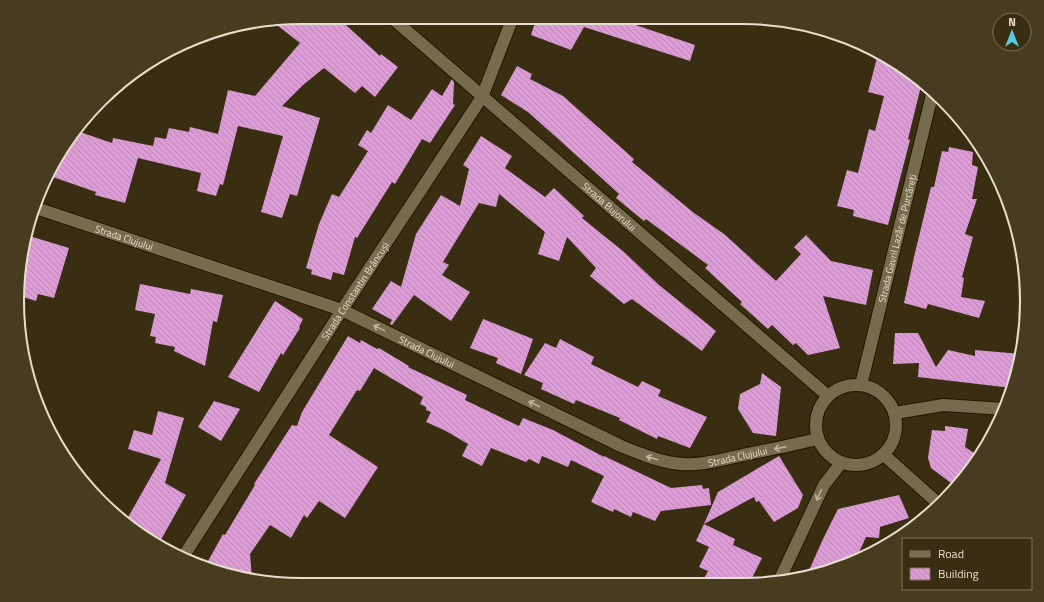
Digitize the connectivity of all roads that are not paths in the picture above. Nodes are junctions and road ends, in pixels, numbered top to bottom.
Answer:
1 (399, 24) edge
2 (510, 24) edge
3 (482, 97) junction
4 (931, 98) edge
5 (40, 209) edge
6 (342, 310) junction
7 (861, 385) junction
8 (828, 396) junction
9 (998, 409) edge
10 (895, 413) junction
11 (818, 439) junction
12 (884, 455) junction
13 (841, 463) junction
14 (935, 501) edge
15 (186, 553) edge
16 (782, 576) edge

1 - 3 street, Strada Bujorului
2 - 3 street, Strada Constantin Brâncuși
3 - 6 street, Strada Constantin Brâncuși
3 - 8 street, Strada Bujorului
4 - 7 street, Strada Gavril Lazăr de Purcăreți
5 - 6 street, Strada Clujului
11 -> 6 street, Strada Clujului
6 - 15 street, Strada Constantin Brâncuși
7 - 8 street
7 - 10 street
8 - 11 street
9 - 10 street
10 - 12 street
11 - 13 street
12 - 13 street
12 - 14 street
13 -> 16 street

